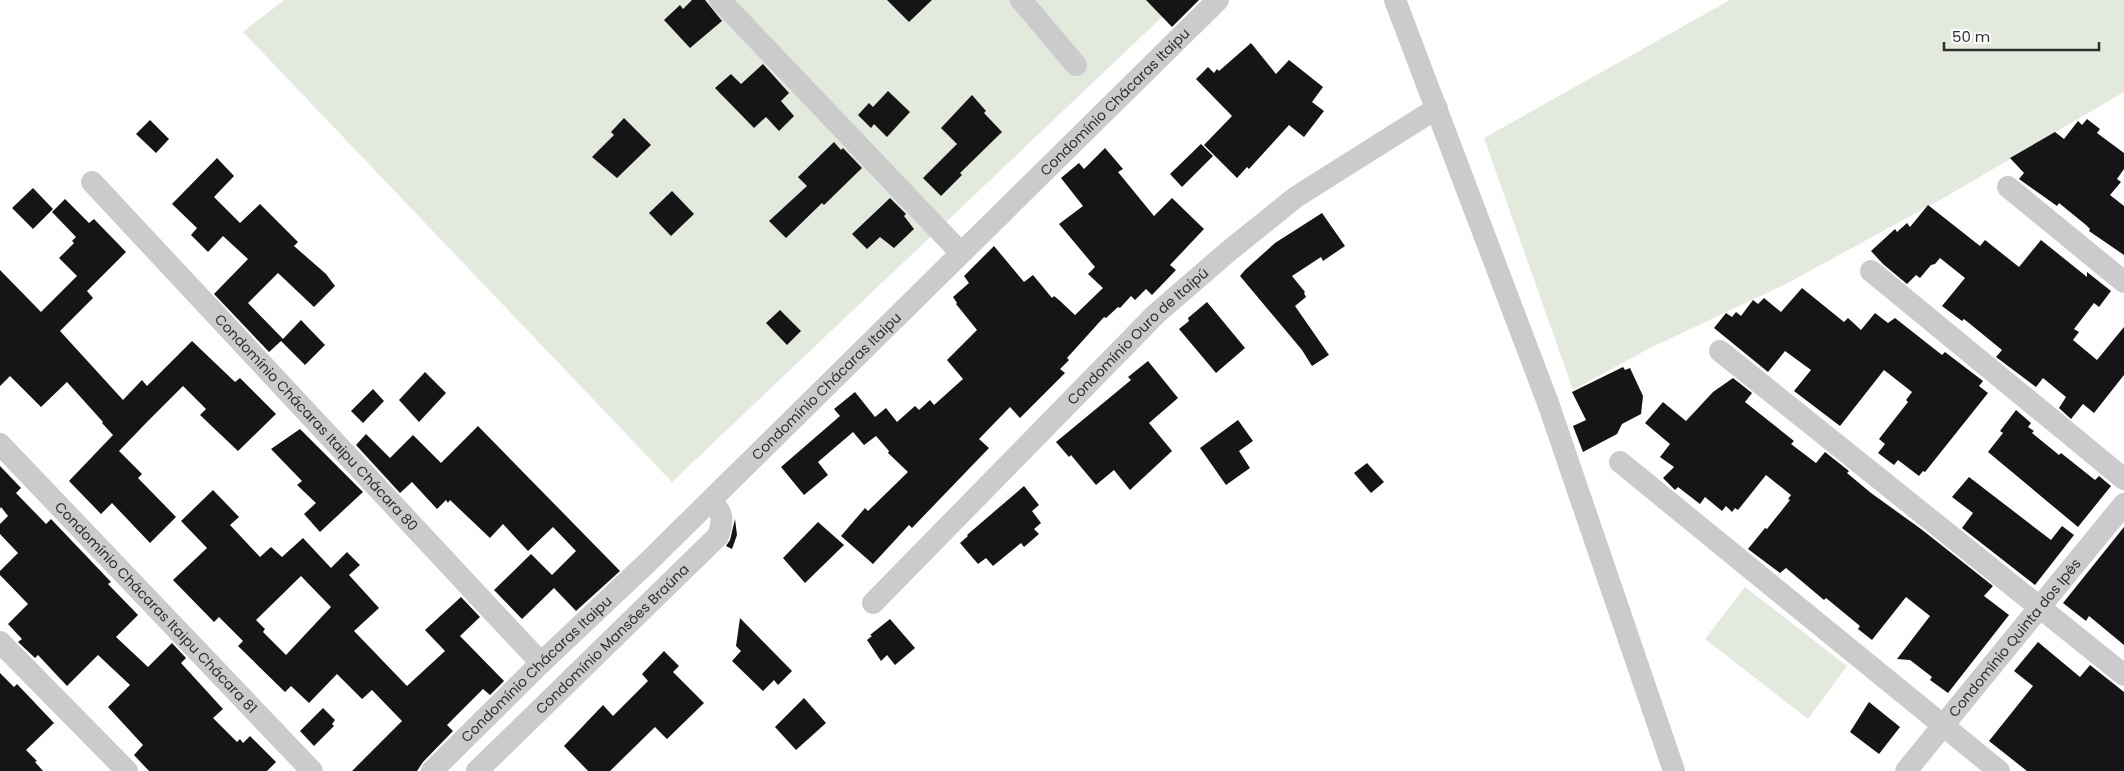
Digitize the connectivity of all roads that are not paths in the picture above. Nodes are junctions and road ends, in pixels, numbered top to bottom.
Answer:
1 (720, 0) edge
2 (1021, 0) edge
3 (1218, 0) edge
4 (1400, 2) edge
5 (1076, 65) dead end
6 (1437, 108) junction
7 (92, 182) dead end
8 (2008, 187) dead end
9 (961, 254) junction
10 (1871, 271) dead end
11 (2124, 282) edge
12 (1720, 351) dead end
13 (0, 444) edge
14 (1620, 462) dead end
15 (2124, 479) edge
16 (710, 501) junction
17 (2124, 504) edge
18 (873, 603) dead end
19 (2040, 608) junction
20 (0, 642) edge
21 (541, 663) junction
22 (2124, 675) edge
23 (1942, 726) junction
24 (127, 771) edge
25 (312, 771) edge
26 (432, 771) edge
27 (477, 771) edge
28 (1674, 771) edge
29 (1906, 771) edge
30 (1999, 771) edge

1 - 9 street
2 - 5 street
3 - 9 street, Condomínio Chácaras Itaipu
4 - 6 street
6 - 18 street, Condomínio Ouro de Itaipú
6 - 28 street
7 - 21 street, Condomínio Chácaras Itaipu Chácara 80
8 - 11 street
9 - 16 street, Condomínio Chácaras Itaipu
10 - 15 street
12 - 19 street
13 - 25 street, Condomínio Chácaras Itaipu Chácara 81
14 - 23 street
16 - 21 street, Condomínio Chácaras Itaipu
16 - 27 street, Condomínio Mansões Braúna
17 - 19 street, Condomínio Quinta dos Ipês
19 - 22 street
19 - 23 street, Condomínio Quinta dos Ipês
20 - 24 street
21 - 26 street, Condomínio Chácaras Itaipu
23 - 29 street, Condomínio Quinta dos Ipês
23 - 30 street

